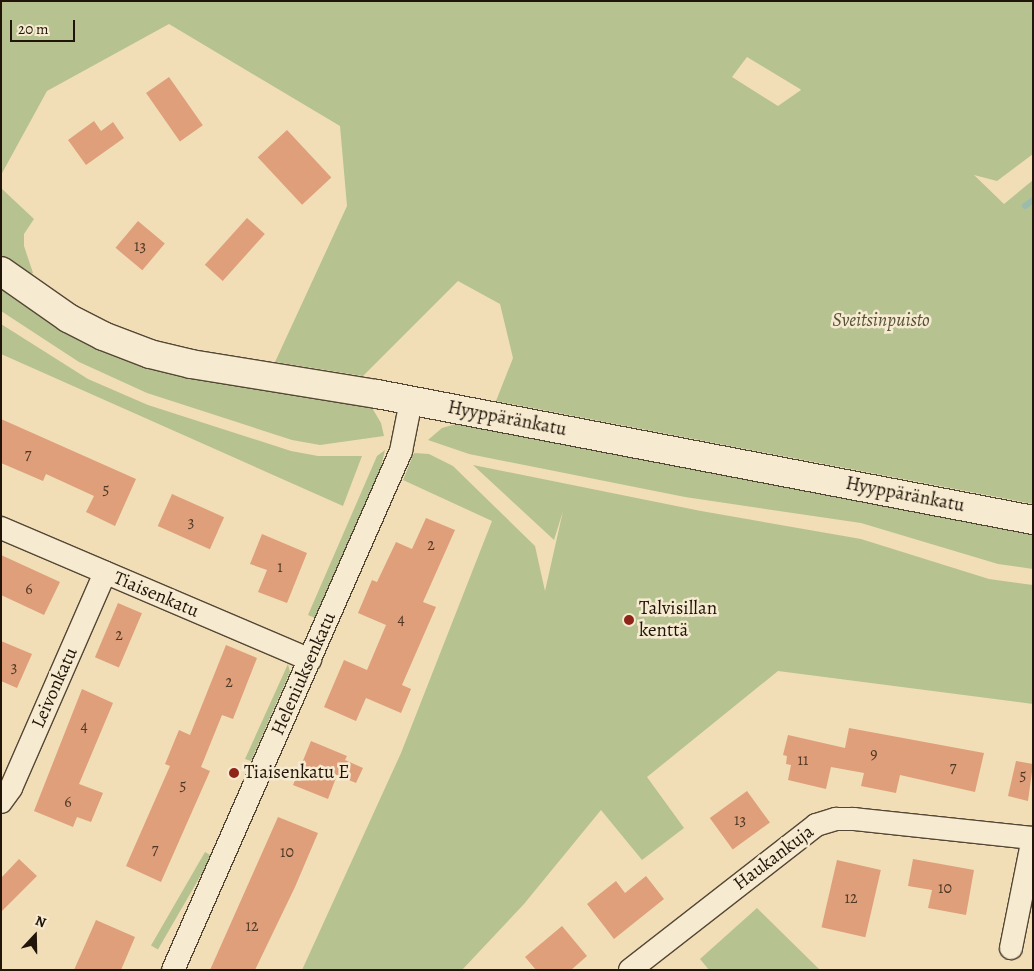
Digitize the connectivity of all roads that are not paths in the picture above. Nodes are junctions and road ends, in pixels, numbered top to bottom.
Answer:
1 (1, 271) edge
2 (411, 401) junction
3 (1033, 520) edge
4 (1, 528) edge
5 (105, 573) junction
6 (310, 660) junction
7 (1, 802) edge
8 (1033, 838) edge
9 (1011, 948) dead end
10 (173, 970) edge
11 (630, 970) edge

1 - 2 street, Hyyppäränkatu
2 - 3 street, Hyyppäränkatu
2 - 6 street, Heleniuksenkatu
4 - 5 street, Tiaisenkatu
5 - 6 street, Tiaisenkatu
5 - 7 street, Leivonkatu
6 - 10 street, Heleniuksenkatu
8 - 9 street, Haukankuja
8 - 11 street, Haukankuja

